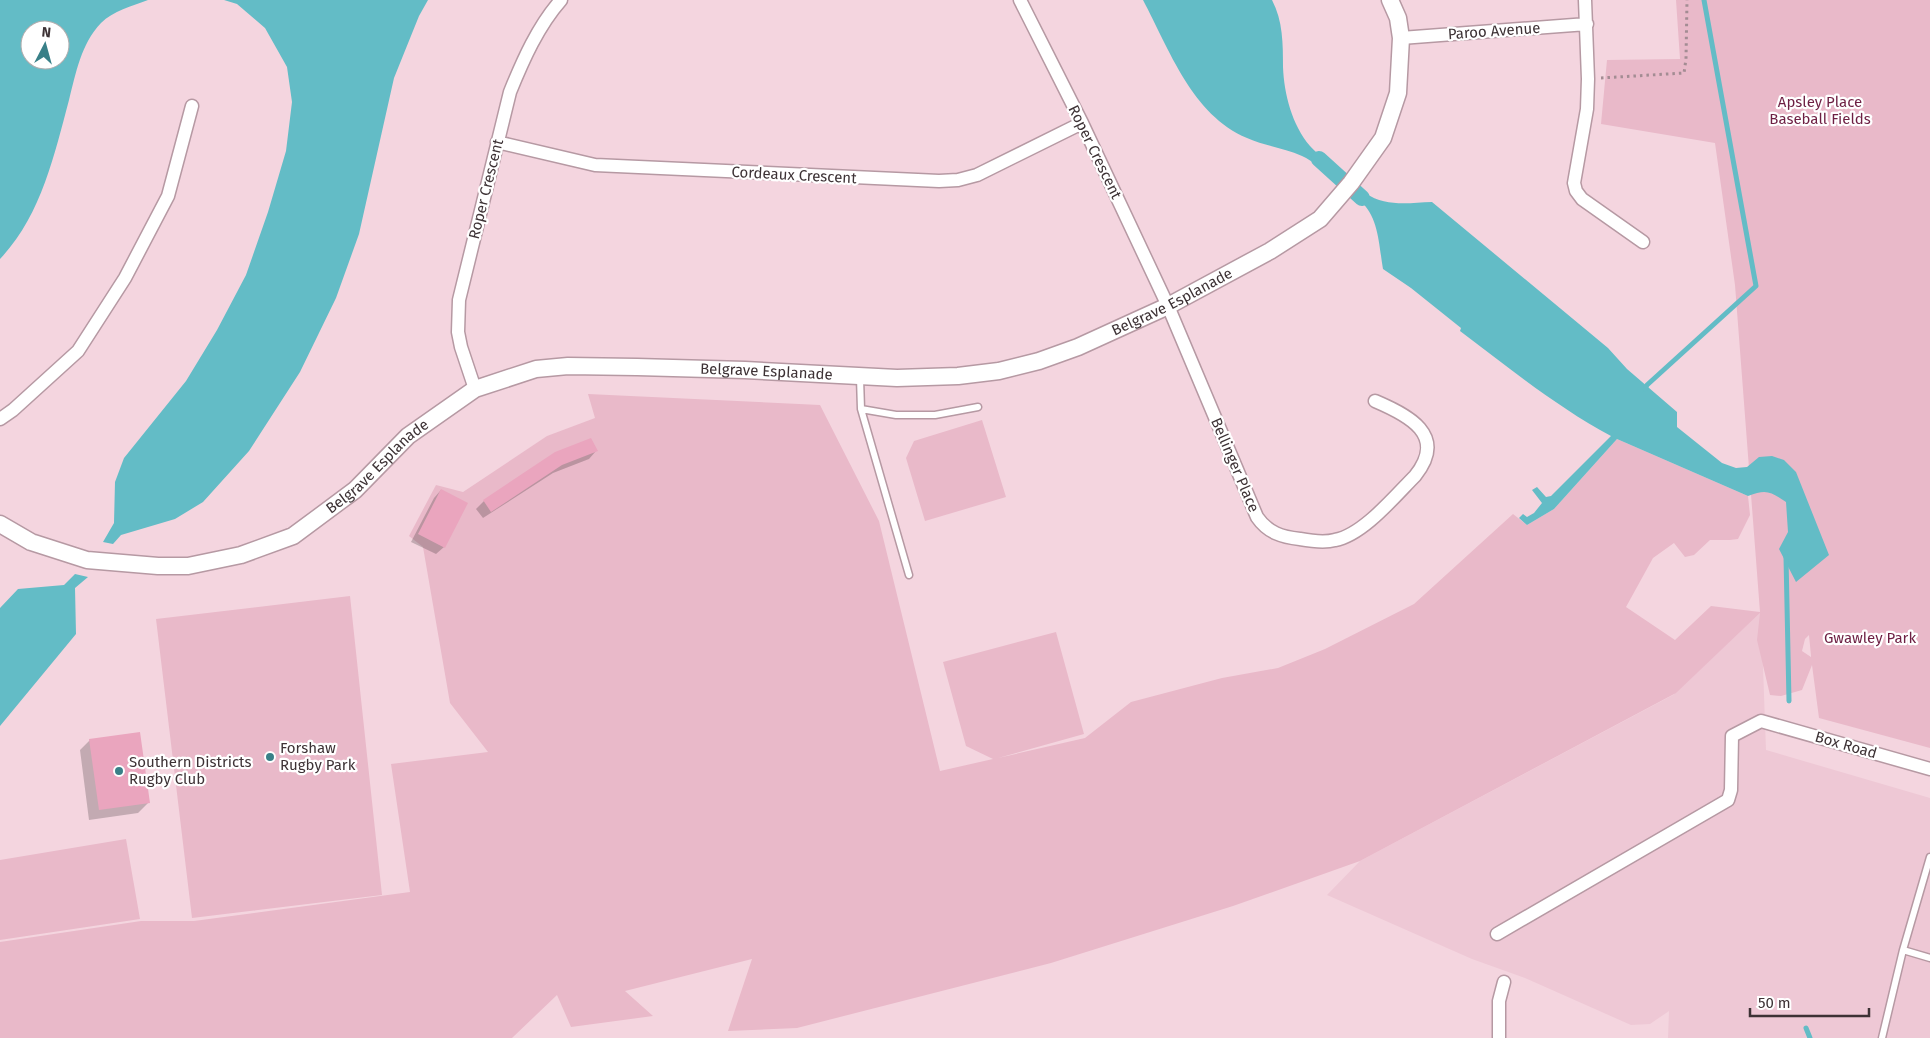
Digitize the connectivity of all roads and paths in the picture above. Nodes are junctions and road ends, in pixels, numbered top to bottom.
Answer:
1 (561, 0) edge
2 (1020, 0) edge
3 (1390, 0) edge
4 (1585, 0) edge
5 (1687, 0) edge
6 (1587, 24) junction
7 (1401, 38) junction
8 (1588, 79) junction
9 (192, 106) dead end
10 (1082, 123) junction
11 (497, 142) junction
12 (1643, 242) dead end
13 (1168, 306) junction
14 (860, 376) junction
15 (476, 389) junction
16 (1375, 401) dead end
17 (978, 408) dead end
18 (861, 409) junction
19 (0, 419) edge
20 (0, 524) edge
21 (909, 575) dead end
22 (1930, 769) edge
23 (1930, 857) edge
24 (1497, 934) dead end
25 (1903, 950) junction
26 (1930, 958) edge
27 (1504, 982) dead end
28 (1499, 1038) edge
29 (1882, 1038) edge

1 - 11 street, Roper Crescent
2 - 10 street, Roper Crescent
3 - 7 street, Belgrave Esplanade
4 - 6 street
5 - 8 path
6 - 7 street, Paroo Avenue
6 - 8 street
7 - 13 street, Belgrave Esplanade
8 - 12 street
9 - 19 street
10 - 11 street, Cordeaux Crescent
10 - 13 street, Roper Crescent
11 - 15 street, Roper Crescent
13 - 14 street, Belgrave Esplanade
13 - 16 street, Bellinger Place
14 - 15 street, Belgrave Esplanade
14 - 18 lane
15 - 20 street, Belgrave Esplanade
17 - 18 lane
18 - 21 lane
22 - 24 street, Box Road
23 - 25 lane
25 - 26 lane
25 - 29 lane
27 - 28 street

